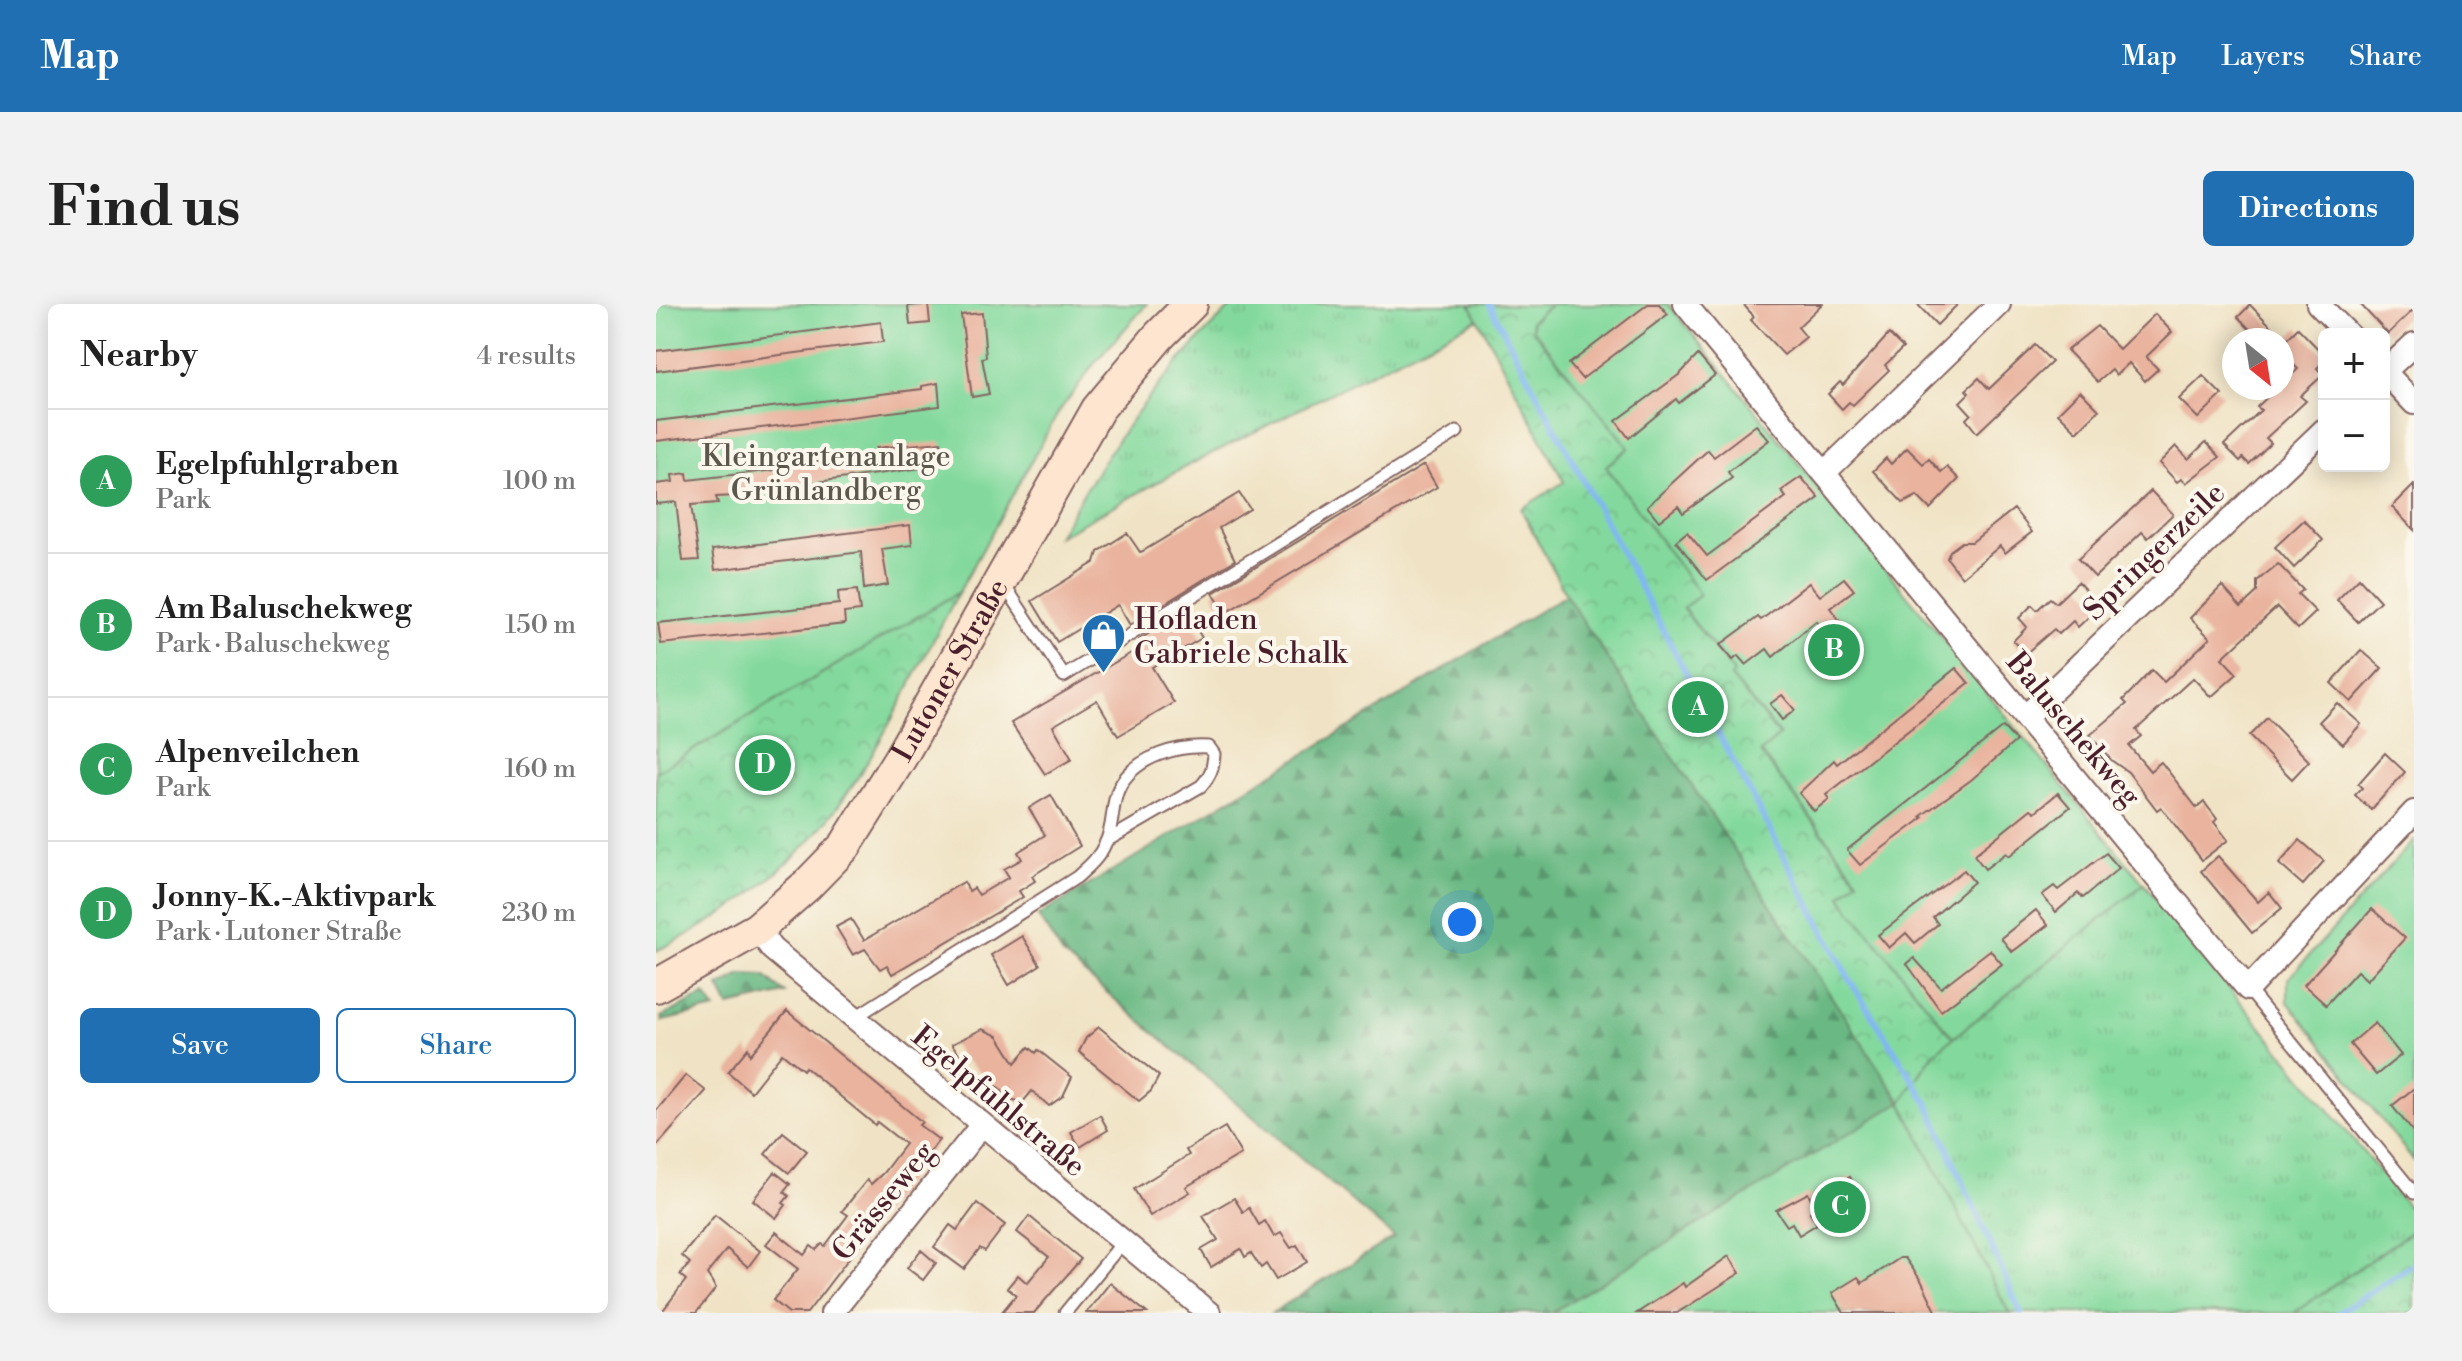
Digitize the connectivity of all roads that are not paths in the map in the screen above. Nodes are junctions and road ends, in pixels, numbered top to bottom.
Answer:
1 (1191, 304) edge
2 (1685, 304) edge
3 (1999, 304) edge
4 (2318, 304) edge
5 (2342, 328) edge
6 (2414, 344) edge
7 (2390, 366) edge
8 (2390, 377) edge
9 (2414, 403) edge
10 (1457, 432) dead end
11 (2318, 436) edge
12 (1824, 473) junction
13 (1000, 579) junction
14 (2025, 717) junction
15 (2414, 812) edge
16 (1108, 840) junction
17 (757, 929) junction
18 (656, 986) edge
19 (2248, 989) junction
20 (854, 1018) junction
21 (981, 1126) junction
22 (2414, 1193) edge
23 (1123, 1242) junction
24 (832, 1313) edge
25 (1065, 1313) edge
26 (1209, 1313) edge

1 - 13 street, Lutoner Straße
2 - 12 street, Baluschekweg
3 - 12 street
4 - 5 street
6 - 7 street
8 - 9 street
10 - 13 lane
11 - 14 street, Springerzeile
12 - 14 street, Baluschekweg
13 - 17 street, Lutoner Straße
14 - 19 street, Baluschekweg
15 - 19 street
16 - 16 lane
16 - 20 lane
17 - 18 street, Lutoner Straße
17 - 20 street, Egelpfuhlstraße
19 - 22 lane, Baluschekweg
20 - 21 street, Egelpfuhlstraße
21 - 23 street, Egelpfuhlstraße
21 - 24 street, Grässeweg
23 - 25 lane
23 - 26 street, Egelpfuhlstraße

